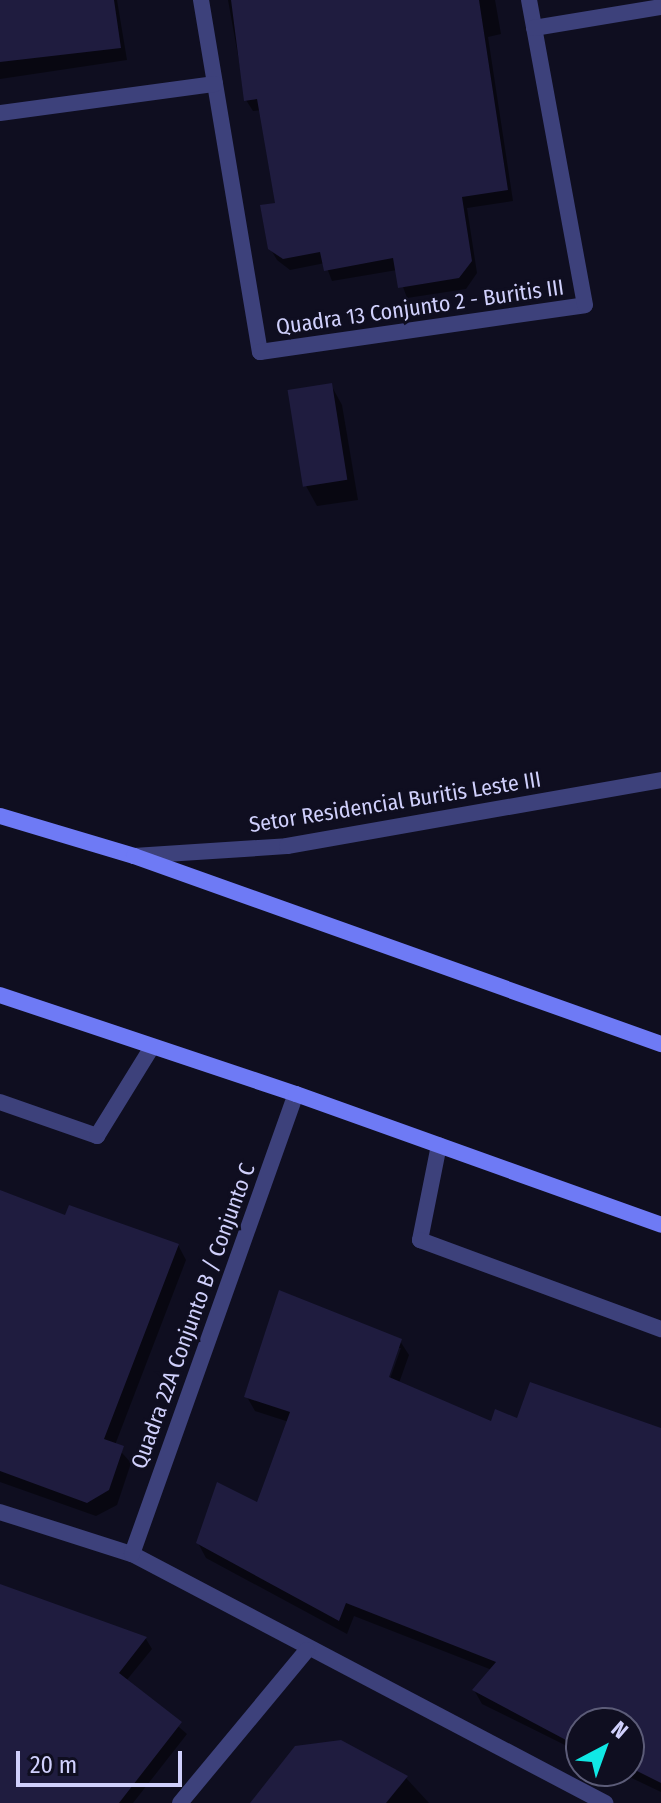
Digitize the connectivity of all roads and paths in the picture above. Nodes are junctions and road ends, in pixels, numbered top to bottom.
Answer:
1 (201, 0) edge
2 (529, 0) edge
3 (661, 7) edge
4 (534, 28) junction
5 (215, 84) junction
6 (0, 113) edge
7 (661, 780) edge
8 (0, 816) edge
9 (134, 856) junction
10 (0, 995) edge
11 (661, 1044) edge
12 (152, 1047) junction
13 (296, 1094) junction
14 (0, 1102) edge
15 (439, 1145) junction
16 (661, 1225) edge
17 (661, 1329) edge
18 (0, 1512) edge
19 (132, 1554) junction
20 (307, 1650) junction
21 (180, 1803) edge
22 (605, 1803) edge

1 - 5 street, Quadra 13 Conjunto 2 - Buritis III
2 - 4 street, Quadra 13 Conjunto 2 - Buritis III
3 - 4 street
4 - 5 street, Quadra 13 Conjunto 2 - Buritis III
5 - 6 street
7 - 9 street, Setor Residencial Buritis Leste III
8 - 9 street
9 - 11 street
10 - 12 street
12 - 13 street
12 - 14 street
13 - 15 street
13 - 19 street, Quadra 22A Conjunto B / Conjunto C
15 - 16 street
15 - 17 street
18 - 19 street
19 - 20 street
20 - 21 street
20 - 22 street

